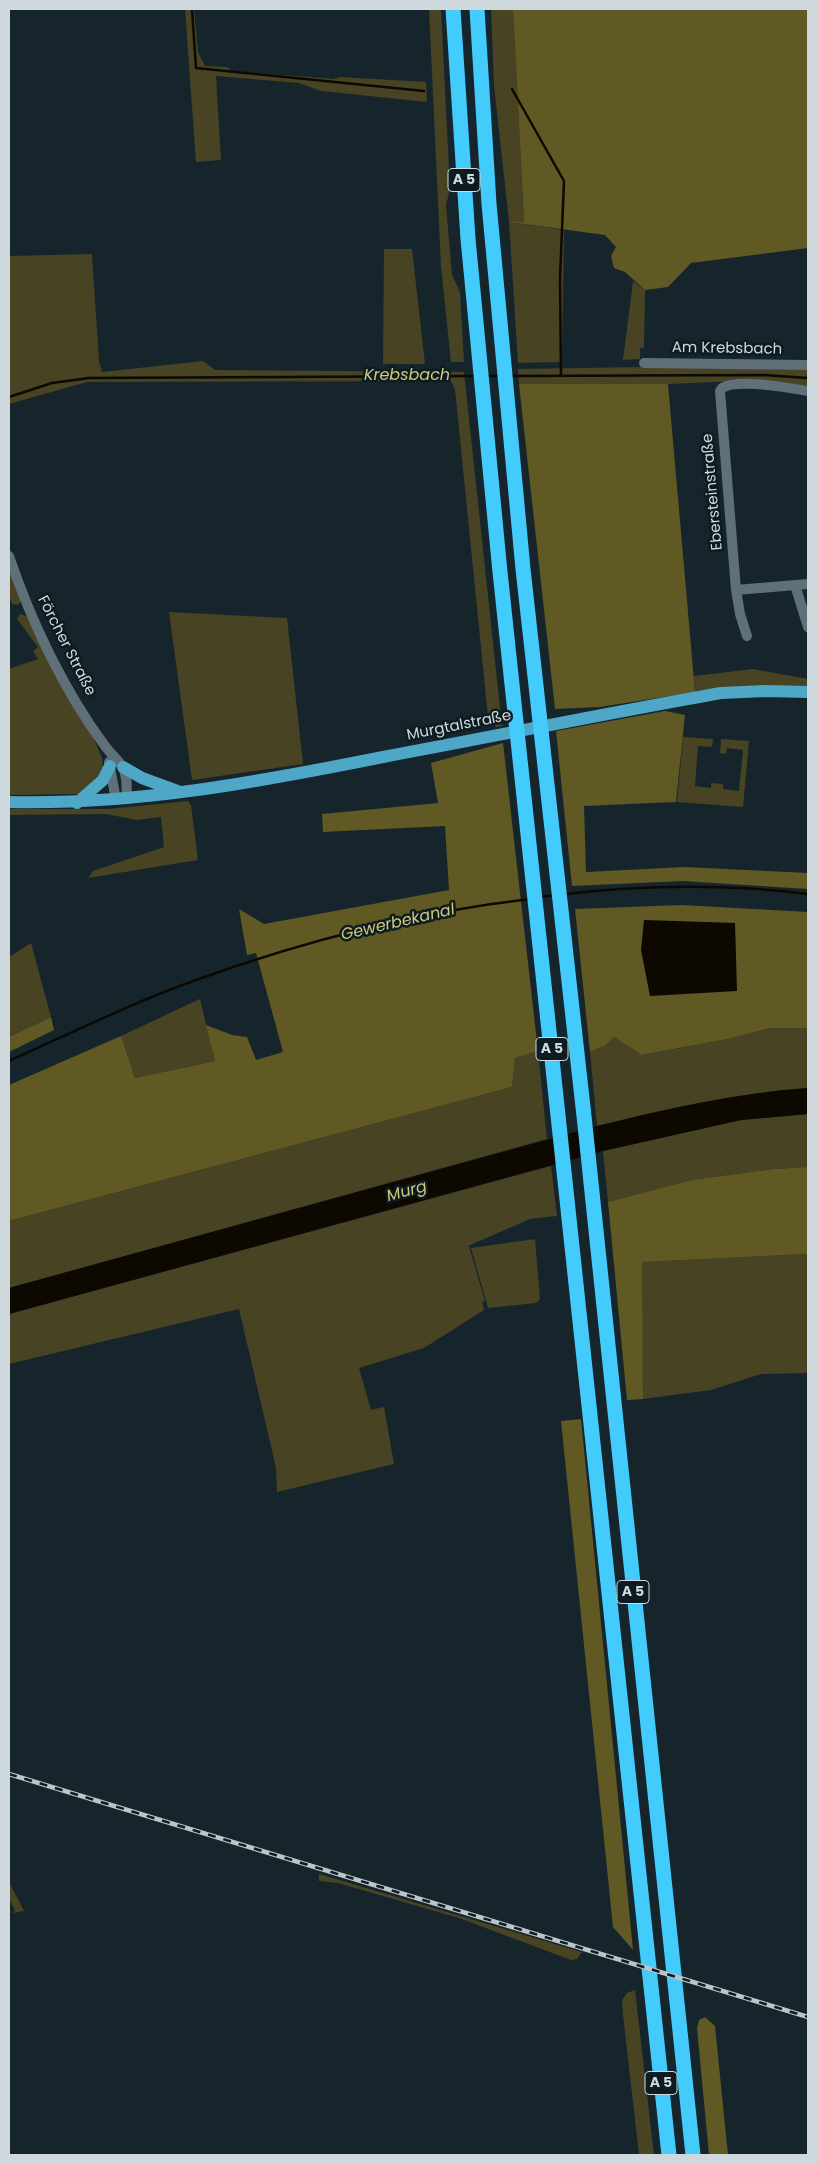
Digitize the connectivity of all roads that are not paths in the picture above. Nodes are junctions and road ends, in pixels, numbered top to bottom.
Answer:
1 (454, 9) edge
2 (477, 9) edge
3 (644, 363) dead end
4 (808, 365) edge
5 (808, 392) edge
6 (9, 556) edge
7 (808, 584) edge
8 (795, 585) junction
9 (736, 590) junction
10 (808, 627) edge
11 (747, 636) dead end
12 (808, 692) edge
13 (117, 767) junction
14 (185, 793) junction
15 (121, 800) junction
16 (9, 802) edge
17 (76, 802) junction
18 (669, 2155) edge
19 (692, 2155) edge

1 - 18 highway, A 5
2 - 19 highway, A 5
3 - 4 street, Am Krebsbach
5 - 9 street, Ebersteinstraße
6 - 13 street, Förcher Straße
7 - 8 street
8 - 9 street
8 - 10 street
9 - 11 street, Ebersteinstraße
12 - 14 main road, Murgtalstraße
13 - 14 main road
13 - 15 street
13 - 17 main road
14 - 15 main road, Murgtalstraße
15 - 17 main road, Murgtalstraße
16 - 17 main road, Murgtalstraße

